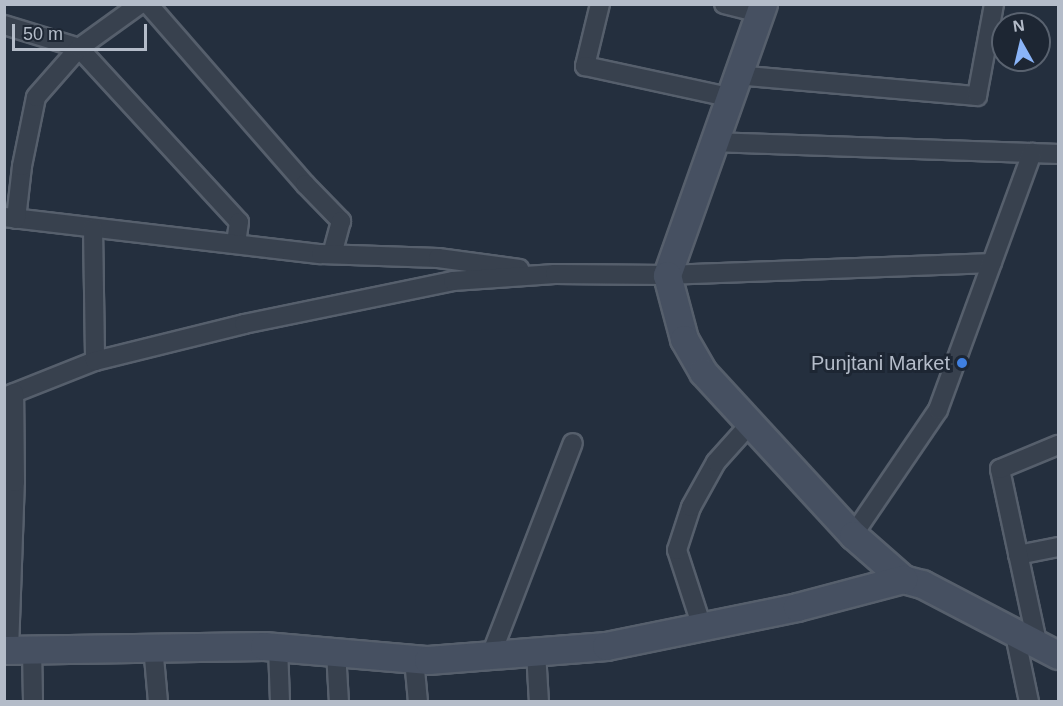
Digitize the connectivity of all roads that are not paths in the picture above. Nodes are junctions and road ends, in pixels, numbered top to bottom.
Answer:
1 (140, 4) edge
2 (148, 4) edge
3 (600, 4) edge
4 (724, 4) edge
5 (993, 4) edge
6 (761, 9) edge
7 (4, 25) edge
8 (79, 48) junction
9 (732, 86) junction
10 (712, 142) junction
11 (1032, 153) junction
12 (1059, 154) edge
13 (13, 164) edge
14 (10, 218) edge
15 (93, 228) junction
16 (236, 244) junction
17 (332, 254) junction
18 (992, 263) junction
19 (555, 274) junction
20 (667, 275) junction
21 (95, 361) junction
22 (9, 395) edge
23 (751, 423) junction
24 (573, 443) dead end
25 (1059, 445) edge
26 (853, 535) junction
27 (8, 544) edge
28 (1059, 548) edge
29 (1018, 555) junction
30 (903, 579) junction
31 (702, 627) junction
32 (1036, 642) edge
33 (153, 646) junction
34 (278, 647) junction
35 (15, 649) edge
36 (336, 651) junction
37 (536, 652) junction
38 (491, 655) junction
39 (414, 658) junction
40 (33, 702) edge
41 (158, 702) edge
42 (280, 702) edge
43 (339, 702) edge
44 (418, 702) edge
45 (539, 702) edge
46 (1029, 702) edge

1 - 8 street
2 - 17 street
3 - 9 street
4 - 6 street
5 - 9 street
6 - 9 street
7 - 8 street
8 - 13 street
8 - 16 street
9 - 10 street
10 - 11 street
10 - 20 street
11 - 12 street
11 - 18 street
13 - 14 street
14 - 15 street
15 - 16 street
15 - 21 street
16 - 17 street
17 - 19 street
18 - 20 street
18 - 26 street
19 - 20 street
19 - 21 street
20 - 23 street
21 - 22 street
22 - 27 street
23 - 26 street
23 - 31 street
24 - 38 street
25 - 29 street
26 - 30 street
27 - 35 street
28 - 29 street
29 - 32 street
30 - 31 street
30 - 32 street
31 - 37 street
32 - 46 street
33 - 34 street
33 - 35 street
33 - 41 street
34 - 36 street
34 - 42 street
35 - 40 street
36 - 39 street
36 - 43 street
37 - 38 street
37 - 45 street
38 - 39 street
39 - 44 street

